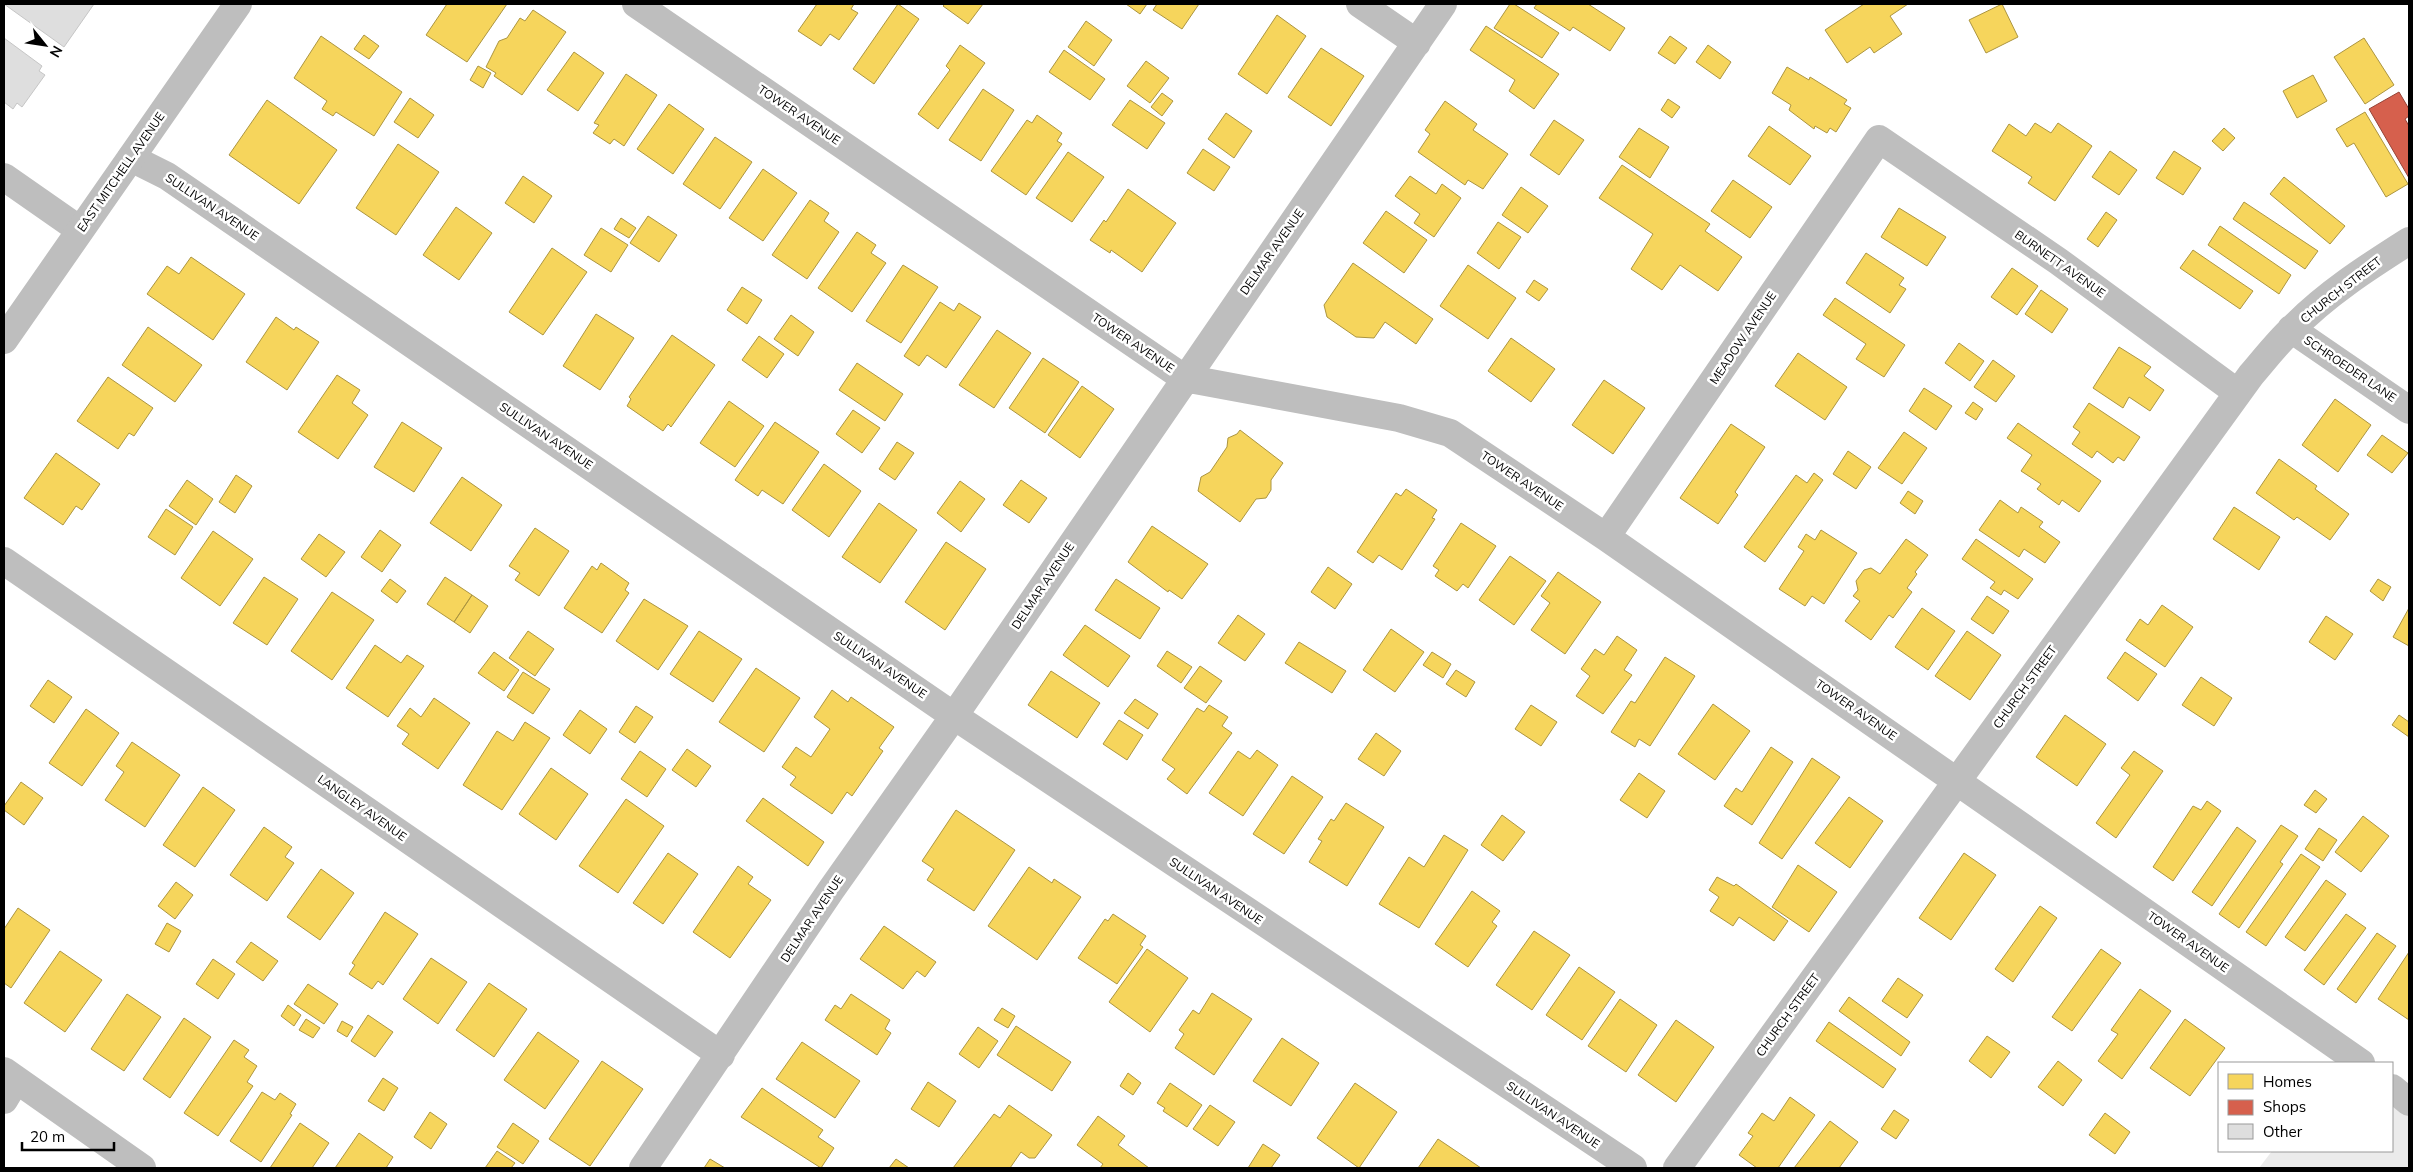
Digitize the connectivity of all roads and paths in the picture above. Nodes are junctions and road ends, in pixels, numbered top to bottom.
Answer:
1 (238, 4) edge
2 (636, 4) edge
3 (1360, 4) edge
4 (1443, 4) edge
5 (1416, 43) junction
6 (1879, 139) joint
7 (131, 158) junction
8 (4, 177) edge
9 (80, 230) junction
10 (2409, 241) edge
11 (2292, 329) junction
12 (4, 340) edge
13 (1184, 378) junction
14 (2238, 393) junction
15 (2409, 410) edge
16 (1606, 537) junction
17 (4, 561) edge
18 (954, 716) junction
19 (1958, 781) junction
20 (721, 1055) junction
21 (2360, 1062) edge
22 (8, 1084) edge
23 (2393, 1089) edge
24 (2409, 1102) edge
25 (142, 1168) edge
26 (643, 1168) edge
27 (1633, 1168) edge
28 (1677, 1168) edge

1 - 7 street, EAST MITCHELL AVENUE
2 - 13 street, TOWER AVENUE
3 - 5 street
4 - 5 street, DELMAR AVENUE
5 - 13 street, DELMAR AVENUE
6 - 14 street, BURNETT AVENUE
6 - 16 street, MEADOW AVENUE
7 - 9 street, EAST MITCHELL AVENUE
7 - 18 street, SULLIVAN AVENUE
8 - 9 street
9 - 12 street, EAST MITCHELL AVENUE
10 - 11 street, CHURCH STREET
11 - 14 street, CHURCH STREET
11 - 15 street, SCHROEDER LANE
13 - 16 street, TOWER AVENUE
13 - 18 street, DELMAR AVENUE
14 - 19 street, CHURCH STREET
16 - 19 street, TOWER AVENUE
17 - 20 street, LANGLEY AVENUE
18 - 20 street, DELMAR AVENUE
18 - 27 street, SULLIVAN AVENUE
19 - 21 street, TOWER AVENUE
19 - 28 street, CHURCH STREET
20 - 26 street, DELMAR AVENUE
22 - 25 street
23 - 24 street

